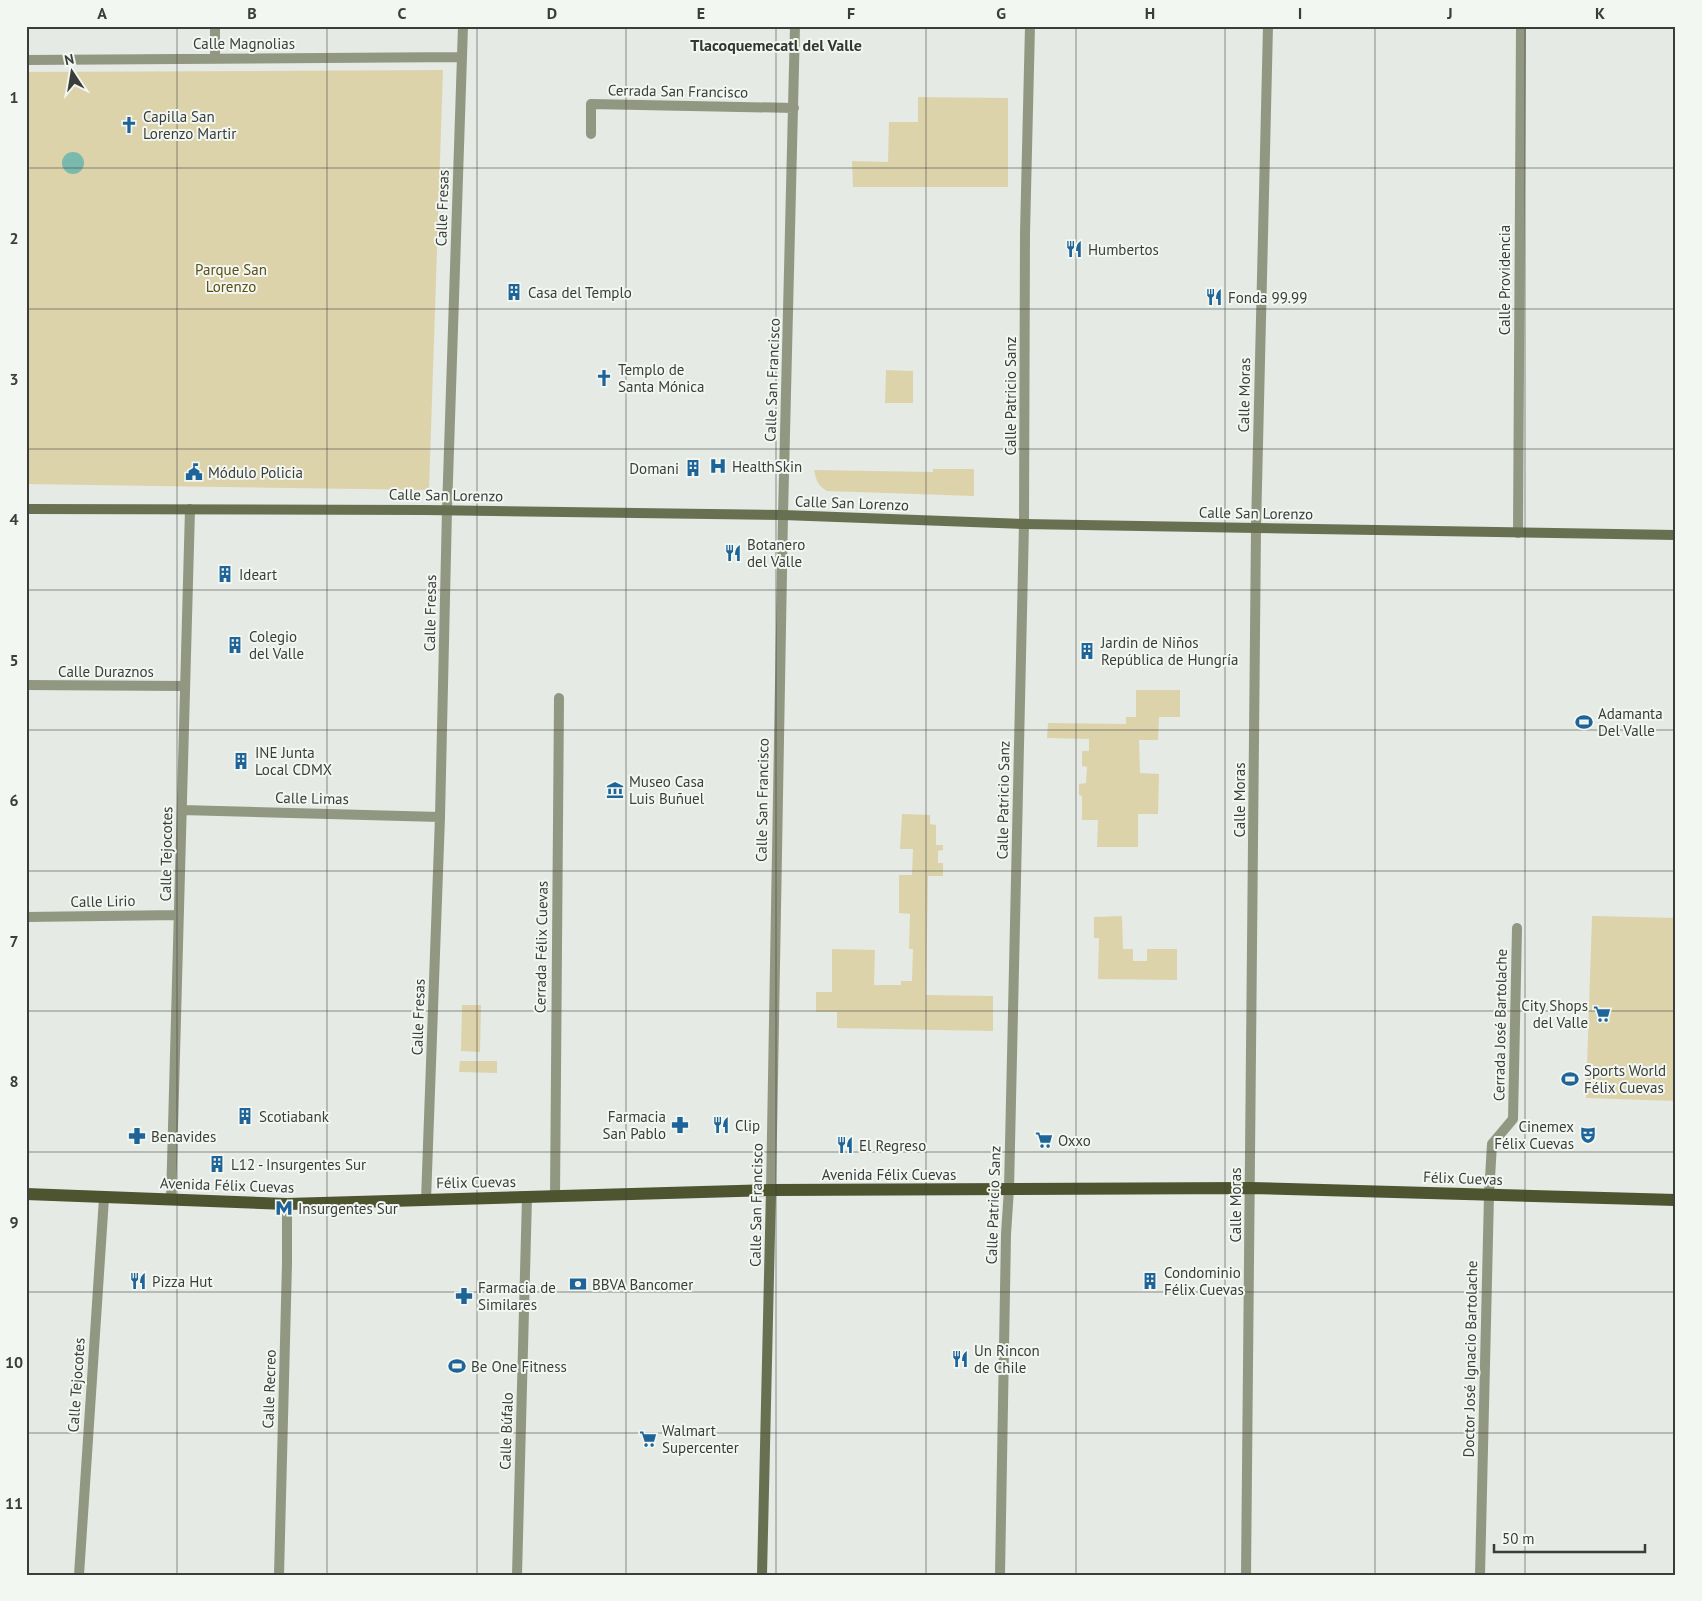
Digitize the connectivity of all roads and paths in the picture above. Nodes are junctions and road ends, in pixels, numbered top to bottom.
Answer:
1 (215, 26) edge
2 (463, 26) edge
3 (795, 26) edge
4 (1030, 26) edge
5 (1268, 26) edge
6 (1521, 26) edge
7 (462, 58) junction
8 (215, 59) junction
9 (26, 60) edge
10 (794, 108) junction
11 (591, 134) dead end
12 (26, 509) edge
13 (190, 509) junction
14 (447, 510) junction
15 (783, 515) junction
16 (1024, 524) junction
17 (1256, 528) junction
18 (1518, 533) junction
19 (1676, 536) edge
20 (26, 685) edge
21 (185, 686) junction
22 (559, 698) dead end
23 (182, 810) junction
24 (440, 817) junction
25 (179, 915) junction
26 (26, 917) edge
27 (1517, 928) dead end
28 (1492, 1144) joint
29 (1250, 1188) junction
30 (1008, 1189) junction
31 (771, 1190) junction
32 (26, 1194) edge
33 (1489, 1195) junction
34 (527, 1197) junction
35 (555, 1197) junction
36 (104, 1198) junction
37 (171, 1200) junction
38 (426, 1200) junction
39 (1676, 1200) edge
40 (287, 1204) junction
41 (79, 1575) edge
42 (279, 1575) edge
43 (517, 1575) edge
44 (762, 1575) edge
45 (1000, 1575) edge
46 (1246, 1575) edge
47 (1480, 1575) edge

1 - 8 street
2 - 7 street, Calle Fresas
3 - 10 street, Calle San Francisco
4 - 16 street, Calle Patricio Sanz
5 - 17 street, Calle Moras
6 - 18 street, Calle Providencia
7 - 8 street, Calle Magnolias
7 - 14 street, Calle Fresas
8 - 9 street, Calle Magnolias
10 - 11 street, Cerrada San Francisco
10 - 15 street, Calle San Francisco
12 - 13 street, Calle San Lorenzo
13 - 14 street, Calle San Lorenzo
13 - 21 street, Calle Tejocotes
14 - 15 street, Calle San Lorenzo
14 - 24 street, Calle Fresas
15 - 16 street, Calle San Lorenzo
15 - 31 street, Calle San Francisco
16 - 17 street, Calle San Lorenzo
16 - 30 street, Calle Patricio Sanz
17 - 18 street, Calle San Lorenzo
17 - 29 street, Calle Moras
18 - 19 street, Calle San Lorenzo
20 - 21 street, Calle Duraznos
21 - 23 street, Calle Tejocotes
22 - 35 street, Cerrada Félix Cuevas
23 - 24 street, Calle Limas
23 - 25 street, Calle Tejocotes
24 - 38 street, Calle Fresas
25 - 26 street, Calle Lirio
25 - 37 street, Calle Tejocotes
27 - 28 street, Cerrada José Bartolache
28 - 33 street, Doctor José Ignacio Bartolache
29 - 30 main road, Avenida Félix Cuevas
29 - 33 main road, Félix Cuevas
29 - 46 street, Calle Moras
30 - 31 main road, Avenida Félix Cuevas
30 - 45 street, Calle Patricio Sanz
31 - 35 main road, Avenida Félix Cuevas
31 - 44 street, Calle San Francisco
32 - 36 main road, Avenida Félix Cuevas
33 - 39 main road, Félix Cuevas
33 - 47 street, Doctor José Ignacio Bartolache
34 - 35 main road, Avenida Félix Cuevas
34 - 38 main road, Félix Cuevas
34 - 43 street, Calle Búfalo
36 - 37 main road, Avenida Félix Cuevas
36 - 41 street, Calle Tejocotes
37 - 40 main road, Avenida Félix Cuevas
38 - 40 main road, Avenida Félix Cuevas
40 - 42 street, Calle Recreo

